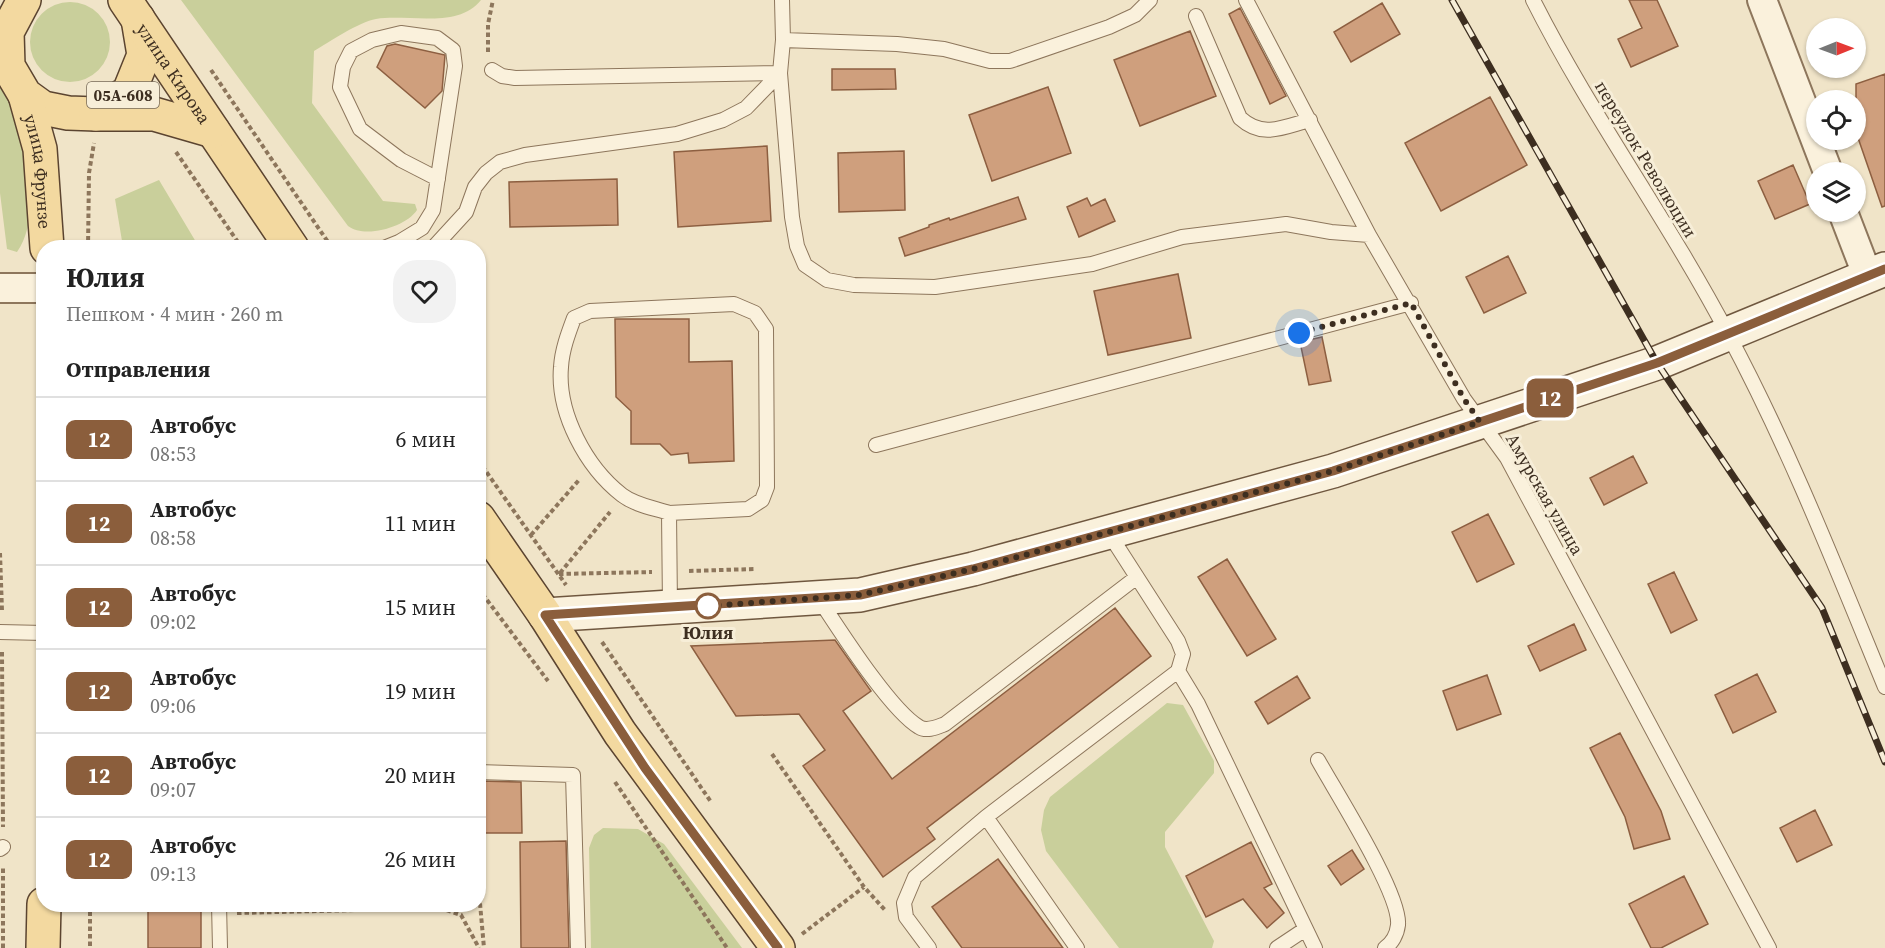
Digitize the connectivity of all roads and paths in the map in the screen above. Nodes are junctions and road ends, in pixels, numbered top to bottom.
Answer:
1 (24, 0) edge
2 (493, 0) edge
3 (782, 0) edge
4 (1150, 0) edge
5 (1246, 0) edge
6 (1533, 0) edge
7 (1762, 0) edge
8 (131, 8) edge
9 (1196, 16) dead end
10 (4, 23) edge
11 (783, 40) junction
12 (492, 70) joint
13 (780, 73) junction
14 (25, 95) junction
15 (1310, 120) junction
16 (98, 125) junction
17 (213, 131) junction
18 (173, 148) dead end
19 (1824, 162) edge
20 (438, 179) junction
21 (1848, 222) edge
22 (1368, 235) junction
23 (46, 240) edge
24 (88, 240) edge
25 (236, 240) edge
26 (287, 240) edge
27 (404, 240) edge
28 (440, 240) edge
29 (1876, 273) edge
30 (0, 288) edge
31 (36, 288) edge
32 (1411, 303) junction
33 (1729, 335) junction
34 (1480, 422) junction
35 (876, 445) dead end
36 (594, 464) junction
37 (486, 471) edge
38 (623, 496) junction
39 (669, 513) junction
40 (486, 530) edge
41 (1108, 532) junction
42 (531, 535) junction
43 (0, 553) edge
44 (760, 569) dead end
45 (669, 572) junction
46 (560, 574) junction
47 (1137, 577) junction
48 (819, 598) junction
49 (486, 599) edge
50 (670, 608) junction
51 (582, 612) junction
52 (545, 615) junction
53 (1, 632) edge
54 (36, 633) edge
55 (1178, 671) junction
56 (1885, 687) edge
57 (555, 690) dead end
58 (772, 754) dead end
59 (1318, 760) dead end
60 (486, 772) edge
61 (614, 780) dead end
62 (715, 807) dead end
63 (986, 817) junction
64 (1, 848) edge
65 (864, 887) junction
66 (44, 912) edge
67 (90, 912) edge
68 (220, 912) edge
69 (452, 912) edge
70 (480, 912) edge
71 (906, 917) junction
72 (1304, 930) junction
73 (795, 937) edge
74 (3, 948) edge
75 (44, 948) edge
76 (90, 948) edge
77 (220, 948) edge
78 (482, 948) edge
79 (578, 948) edge
80 (727, 948) edge
81 (929, 948) edge
82 (1077, 948) edge
83 (1277, 948) edge
84 (1315, 948) edge
85 (1385, 948) edge
86 (1769, 948) edge

1 - 10 main road
2 - 12 path
3 - 11 lane
4 - 11 lane
5 - 15 lane, Амурская улица
6 - 33 lane, переулок Революции
7 - 19 street
8 - 16 main road, 05А-608
8 - 17 main road, улица Кирова / 05А-608
9 - 15 lane
10 - 14 main road, улица Фрунзе
11 - 13 lane
12 - 13 lane
13 - 22 lane
13 - 28 lane
14 - 16 main road, 05А-608
14 - 23 main road, улица Фрунзе
15 - 22 lane, Амурская улица
16 - 17 main road, улица Кирова / 05А-608
16 - 24 path
17 - 26 main road, улица Кирова / 05А-608
18 - 25 path
20 - 20 lane
20 - 27 lane
21 - 29 street
22 - 32 lane, Амурская улица
29 - 33 main road
30 - 31 street
32 - 34 lane, Амурская улица
32 - 35 lane
33 - 34 main road
33 - 56 lane, переулок Революции
34 - 41 main road
34 - 86 lane, Амурская улица
36 - 38 lane
36 - 39 lane
36 - 42 path
37 - 42 path
38 - 39 lane
38 - 46 path
39 - 45 lane
40 - 52 main road
41 - 47 lane
41 - 48 main road
42 - 46 path
43 - 53 path
44 - 45 path
45 - 46 path
45 - 50 lane
47 - 48 lane
47 - 55 lane
48 - 50 main road
49 - 57 path
50 - 51 main road
51 - 52 main road
51 - 62 path
52 - 73 main road
53 - 54 lane
53 - 64 path
55 - 63 lane
55 - 72 lane
58 - 65 path
59 - 85 lane
60 - 79 lane
61 - 80 path
63 - 71 lane
63 - 82 lane
64 - 74 path
65 - 71 path
65 - 73 path
66 - 75 main road
67 - 76 path
68 - 77 lane
69 - 78 path
70 - 78 path
71 - 81 lane
72 - 83 lane
72 - 84 lane

